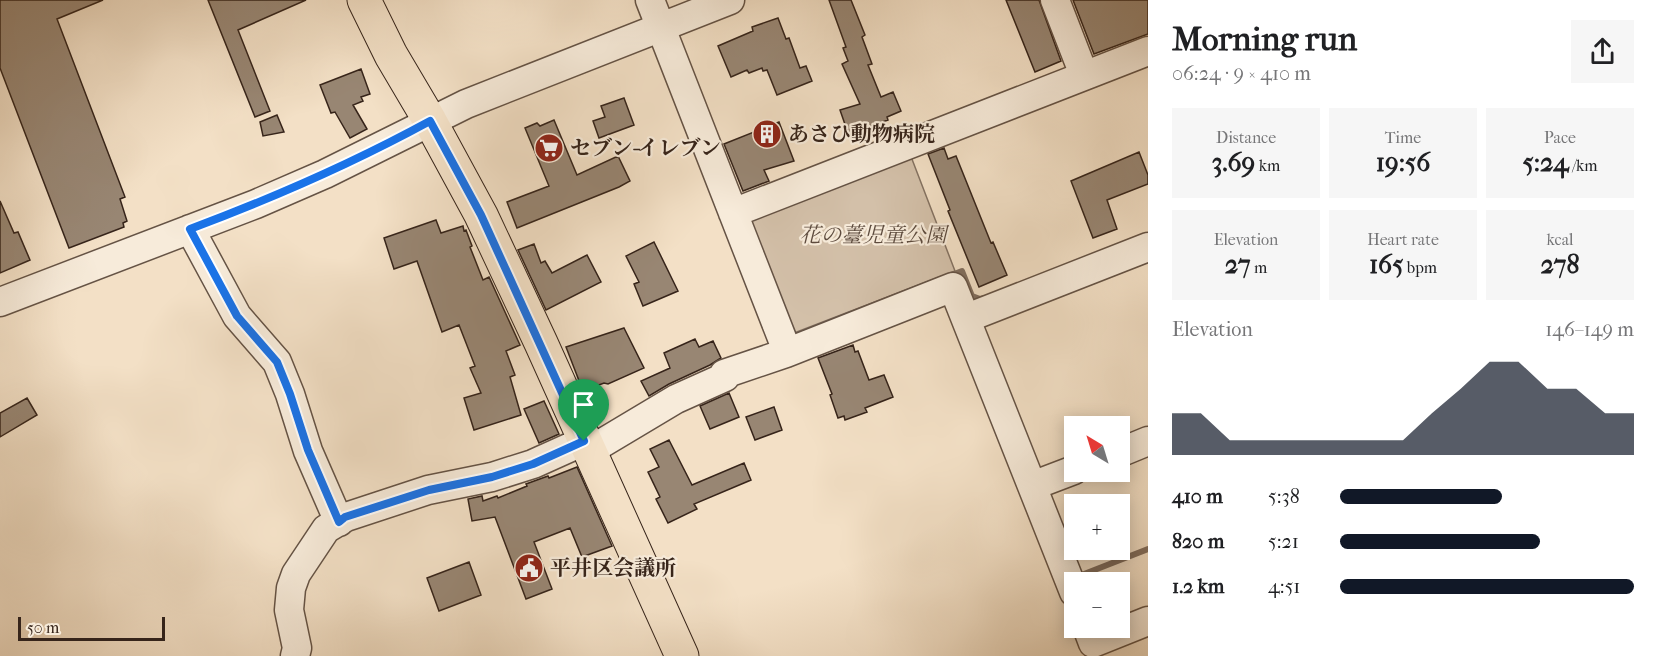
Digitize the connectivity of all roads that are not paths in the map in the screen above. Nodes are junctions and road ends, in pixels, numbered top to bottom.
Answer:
1 (364, 0) edge
2 (650, 0) edge
3 (730, 0) edge
4 (1055, 0) edge
5 (661, 27) junction
6 (1148, 51) edge
7 (1084, 75) junction
8 (430, 121) junction
9 (733, 213) junction
10 (190, 229) junction
11 (1148, 247) edge
12 (0, 303) edge
13 (967, 318) junction
14 (787, 351) junction
15 (1148, 441) edge
16 (586, 446) junction
17 (1130, 448) edge
18 (1064, 474) edge
19 (1032, 486) junction
20 (339, 522) junction
21 (1066, 572) edge
22 (1148, 621) edge
23 (1130, 628) edge
24 (1092, 638) edge
25 (1106, 638) edge
26 (295, 656) edge
27 (682, 656) edge

1 - 8 main road
2 - 5 street
3 - 5 street
4 - 7 street
5 - 8 street
5 - 9 street
6 - 7 street
7 - 9 street
8 - 10 street
8 - 16 main road
9 - 14 street
10 - 12 street
10 - 20 street
11 - 13 street
13 - 14 street
13 - 19 street
14 - 16 street
15 - 17 street
16 - 20 street
16 - 27 main road
18 - 19 street
19 - 21 street
20 - 26 street
22 - 23 street
24 - 25 street

